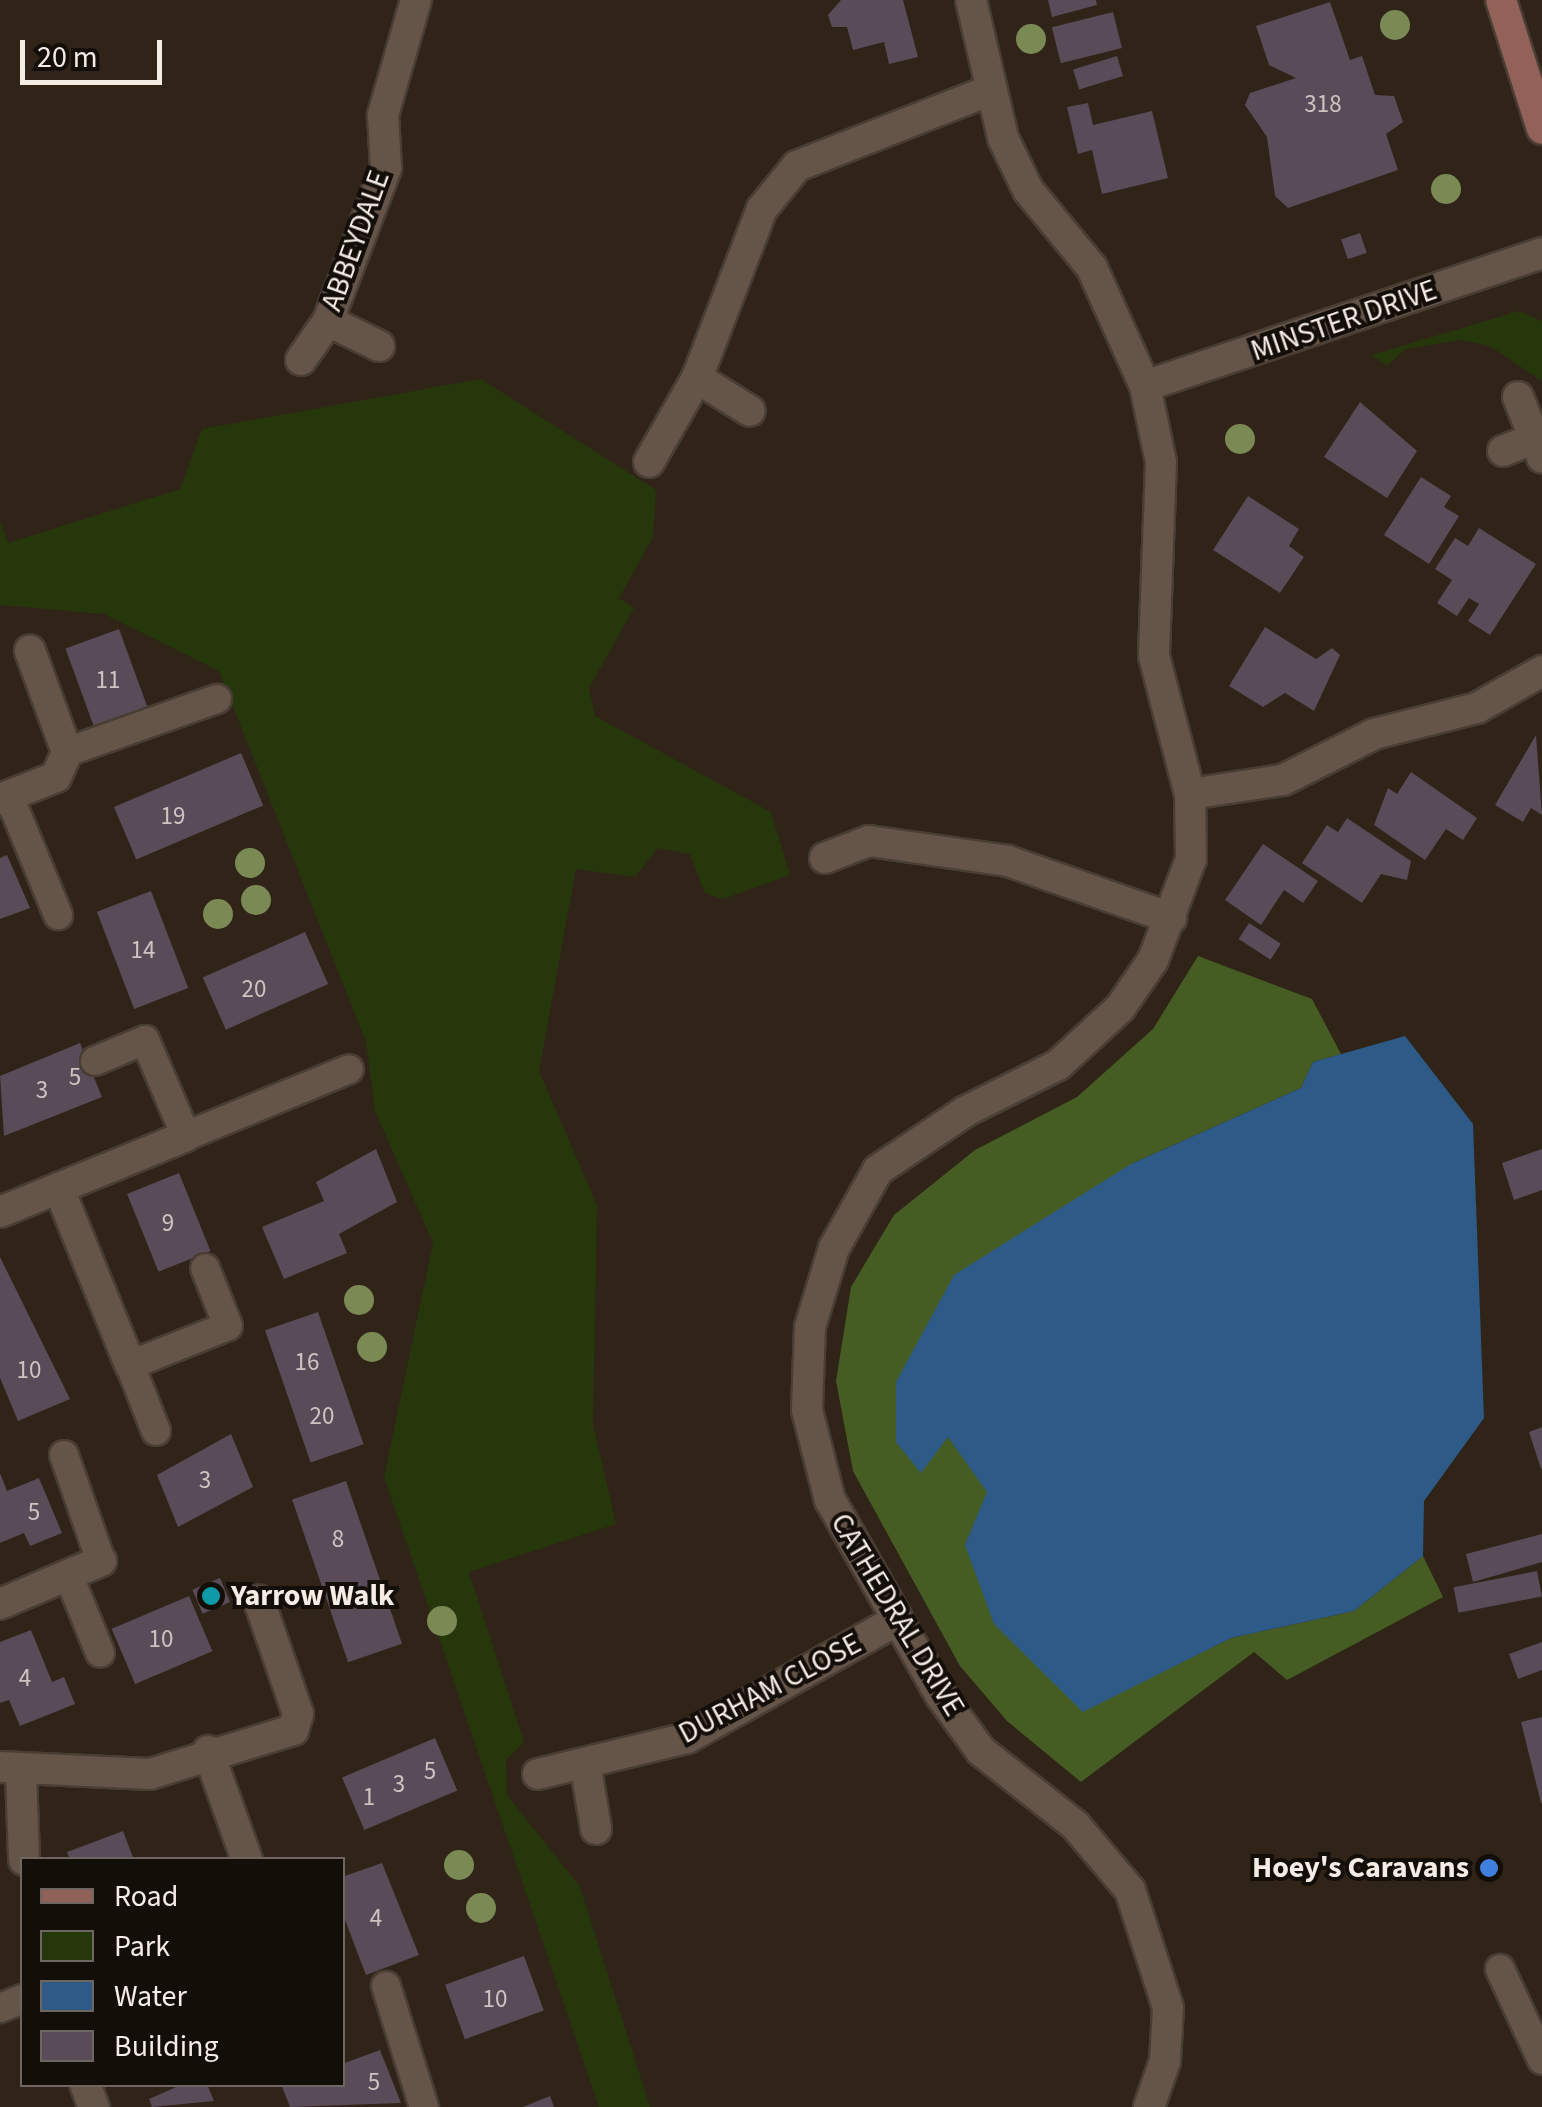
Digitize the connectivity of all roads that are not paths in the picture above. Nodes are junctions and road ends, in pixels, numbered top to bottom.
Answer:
1 (416, 0) edge
2 (970, 0) edge
3 (1501, 0) edge
4 (991, 90) junction
5 (1542, 129) edge
6 (1542, 253) edge
7 (328, 321) junction
8 (379, 346) dead end
9 (301, 360) dead end
10 (697, 378) junction
11 (1145, 386) junction
12 (1518, 397) dead end
13 (750, 411) dead end
14 (1539, 448) edge
15 (1502, 451) dead end
16 (649, 462) dead end
17 (30, 651) dead end
18 (1542, 670) edge
19 (217, 700) dead end
20 (67, 752) junction
21 (1190, 794) junction
22 (4, 798) edge
23 (825, 858) dead end
24 (58, 915) dead end
25 (1172, 918) junction
26 (96, 1061) dead end
27 (349, 1069) dead end
28 (186, 1136) junction
29 (60, 1189) junction
30 (0, 1212) edge
31 (206, 1268) dead end
32 (130, 1365) junction
33 (156, 1430) dead end
34 (64, 1456) dead end
35 (100, 1561) joint
36 (68, 1574) junction
37 (259, 1601) dead end
38 (0, 1604) edge
39 (894, 1622) junction
40 (100, 1653) dead end
41 (208, 1751) junction
42 (585, 1763) junction
43 (10, 1770) edge
44 (538, 1774) dead end
45 (596, 1829) dead end
46 (24, 1857) edge
47 (247, 1857) edge
48 (1500, 1969) dead end
49 (386, 1986) dead end
50 (1542, 2060) edge
51 (424, 2107) edge
52 (1149, 2107) edge

1 - 7 street, ABBEYDALE
2 - 4 street, CATHEDRAL DRIVE
3 - 5 main road
4 - 10 street
4 - 11 street, CATHEDRAL DRIVE
6 - 11 street, MINSTER DRIVE
7 - 8 street
7 - 9 street, ABBEYDALE
10 - 13 street
10 - 16 street
11 - 21 street, CATHEDRAL DRIVE
12 - 14 street
14 - 15 street
17 - 20 street
18 - 21 street
19 - 20 lane
20 - 22 street
21 - 25 street, CATHEDRAL DRIVE
22 - 24 lane
23 - 25 street
25 - 39 street, CATHEDRAL DRIVE
26 - 28 lane
27 - 28 lane
28 - 29 street
29 - 30 street
29 - 32 street
31 - 32 lane
32 - 33 lane
34 - 35 lane
35 - 36 street
36 - 38 street
36 - 40 lane
37 - 41 street
39 - 42 street, DURHAM CLOSE
39 - 52 street, CATHEDRAL DRIVE
41 - 43 street
41 - 47 street
42 - 44 street, DURHAM CLOSE
42 - 45 street
43 - 46 street
48 - 50 lane
49 - 51 lane

